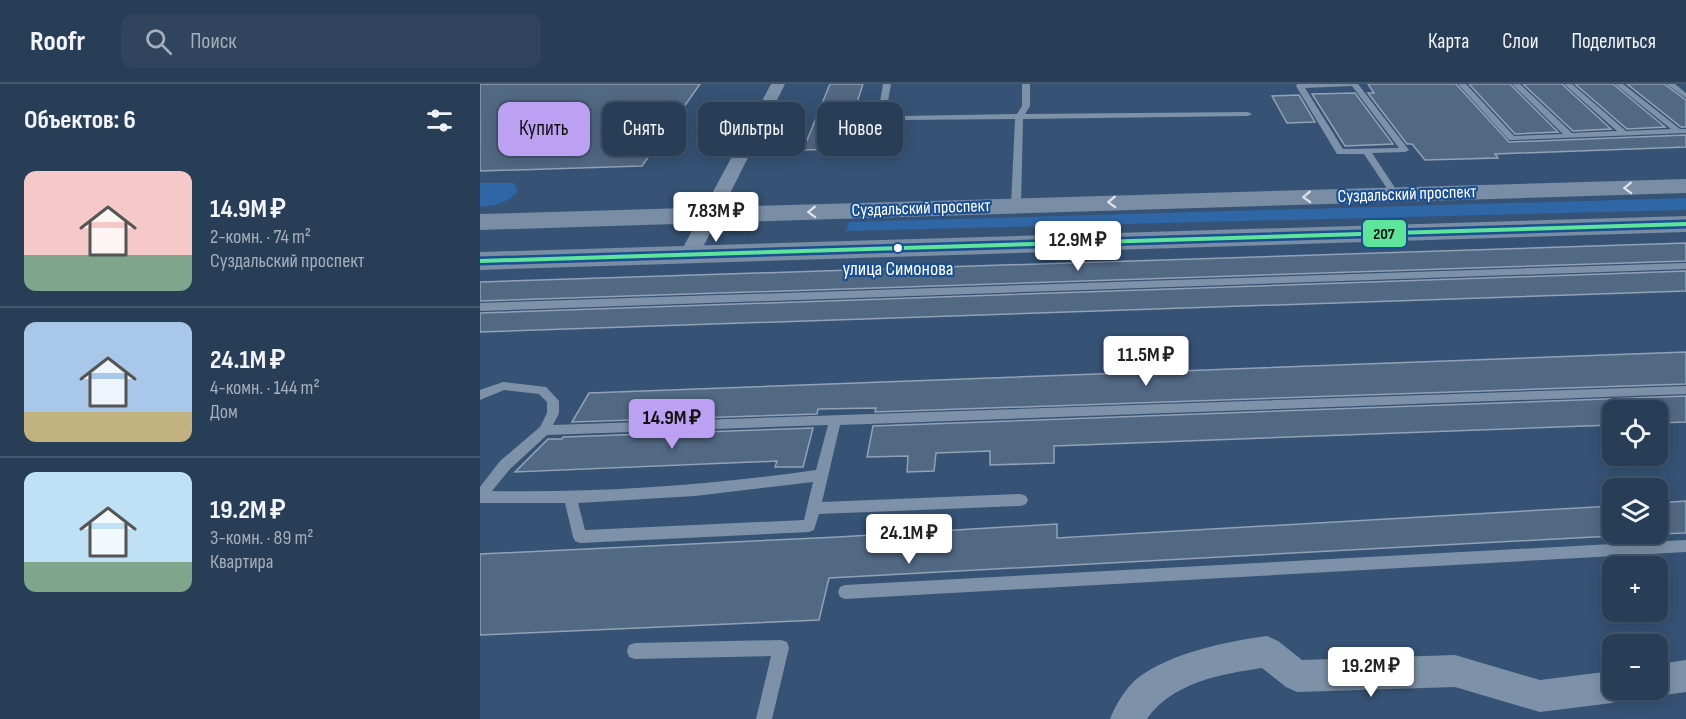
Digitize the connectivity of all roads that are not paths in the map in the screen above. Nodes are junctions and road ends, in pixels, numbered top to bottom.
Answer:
1 (778, 84) edge
2 (887, 84) edge
3 (1026, 84) edge
4 (1462, 84) edge
5 (1516, 84) edge
6 (1568, 84) edge
7 (1619, 84) edge
8 (1670, 84) edge
9 (1686, 96) edge
10 (1248, 114) dead end
11 (1019, 118) junction
12 (1683, 132) edge
13 (1625, 134) junction
14 (1570, 136) junction
15 (1366, 151) junction
16 (1686, 186) edge
17 (1395, 194) junction
18 (1016, 205) junction
19 (709, 215) junction
20 (480, 222) edge
21 (1686, 224) edge
22 (689, 255) junction
23 (480, 261) edge
24 (1686, 266) edge
25 (480, 307) edge
26 (1686, 390) edge
27 (480, 395) edge
28 (835, 420) junction
29 (544, 430) junction
30 (823, 476) junction
31 (480, 497) edge
32 (570, 498) junction
33 (1021, 500) dead end
34 (812, 508) junction
35 (1686, 546) edge
36 (845, 592) dead end
37 (635, 651) dead end
38 (1686, 676) edge
39 (1668, 679) edge
40 (1602, 688) edge
41 (764, 719) edge
42 (1127, 719) edge

1 - 19 street
2 - 11 lane
3 - 11 lane
4 - 14 lane
5 - 14 lane
6 - 13 lane
7 - 12 lane
8 - 9 lane
10 - 11 lane
11 - 18 lane
12 - 13 lane
13 - 14 lane
15 - 15 lane
15 - 17 lane
16 -> 17 main road, Суздальский проспект
17 -> 18 main road, Суздальский проспект
18 -> 19 main road, Суздальский проспект
19 - 20 main road, Суздальский проспект
19 - 22 street
21 - 22 main road, Суздальский проспект
22 - 23 main road, Суздальский проспект
24 - 25 lane
26 - 28 lane
27 - 29 lane
28 - 29 lane
28 - 30 lane
29 - 31 lane
30 - 32 lane
30 - 34 lane
31 - 32 lane
32 - 34 lane
33 - 34 lane
35 - 36 lane
37 - 41 lane
38 - 39 street
40 - 42 street

